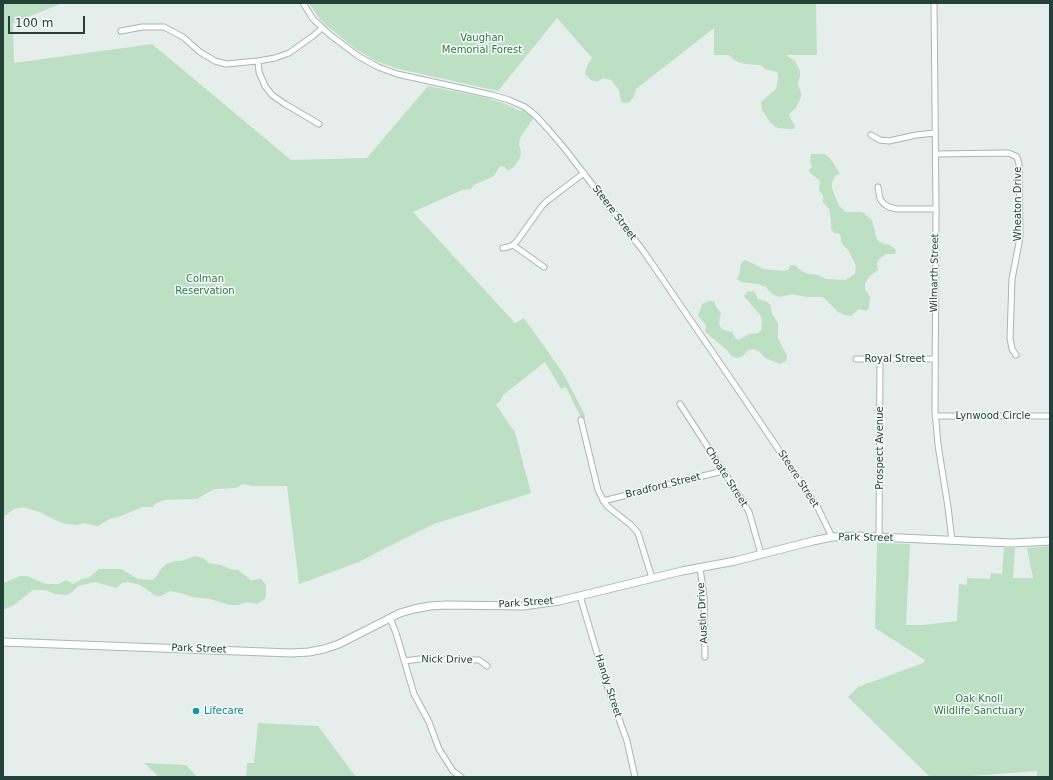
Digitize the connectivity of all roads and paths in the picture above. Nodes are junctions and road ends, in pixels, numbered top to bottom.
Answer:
1 (303, 3) edge
2 (934, 3) edge
3 (322, 28) junction
4 (121, 31) dead end
5 (258, 61) junction
6 (319, 124) dead end
7 (936, 133) junction
8 (871, 135) dead end
9 (936, 154) junction
10 (584, 173) junction
11 (878, 187) dead end
12 (936, 210) junction
13 (513, 245) junction
14 (503, 248) dead end
15 (544, 267) dead end
16 (1016, 355) dead end
17 (856, 359) dead end
18 (880, 359) junction
19 (934, 359) junction
20 (680, 404) dead end
21 (935, 416) junction
22 (1050, 416) edge
23 (581, 420) dead end
24 (723, 471) junction
25 (603, 501) junction
26 (832, 537) junction
27 (879, 538) junction
28 (952, 541) junction
29 (1050, 541) edge
30 (761, 554) junction
31 (700, 568) junction
32 (652, 578) junction
33 (580, 596) junction
34 (390, 618) junction
35 (3, 642) edge
36 (705, 658) dead end
37 (405, 661) junction
38 (487, 666) dead end
39 (461, 777) edge
40 (636, 777) edge

1 - 3 street, Steere Street
2 - 7 street, Wilmarth Street
3 - 5 street
3 - 10 street, Steere Street
4 - 5 street
5 - 6 street
7 - 8 street
7 - 9 street, Wilmarth Street
9 - 12 street, Wilmarth Street
9 - 16 street, Wheaton Drive
10 - 13 street
10 - 26 street, Steere Street
11 - 12 street
12 - 19 street, Wilmarth Street
13 - 14 street
13 - 15 street
17 - 18 street, Royal Street
18 - 19 street, Royal Street
18 - 27 street, Prospect Avenue
19 - 21 street, Wilmarth Street
20 - 24 street, Choate Street
21 - 22 street, Lynwood Circle
21 - 28 street, Wilmarth Street
23 - 25 street
24 - 25 street, Bradford Street
24 - 30 street, Choate Street
25 - 32 street
26 - 27 main road, Park Street
26 - 30 main road, Park Street
27 - 28 main road, Park Street
28 - 29 main road, Park Street
30 - 31 main road, Park Street
31 - 32 main road, Park Street
31 - 36 street, Austin Drive
32 - 33 main road, Park Street
33 - 34 main road, Park Street
33 - 40 street, Handy Street
34 - 35 main road, Park Street
34 - 37 street
37 - 38 street, Nick Drive
37 - 39 street

